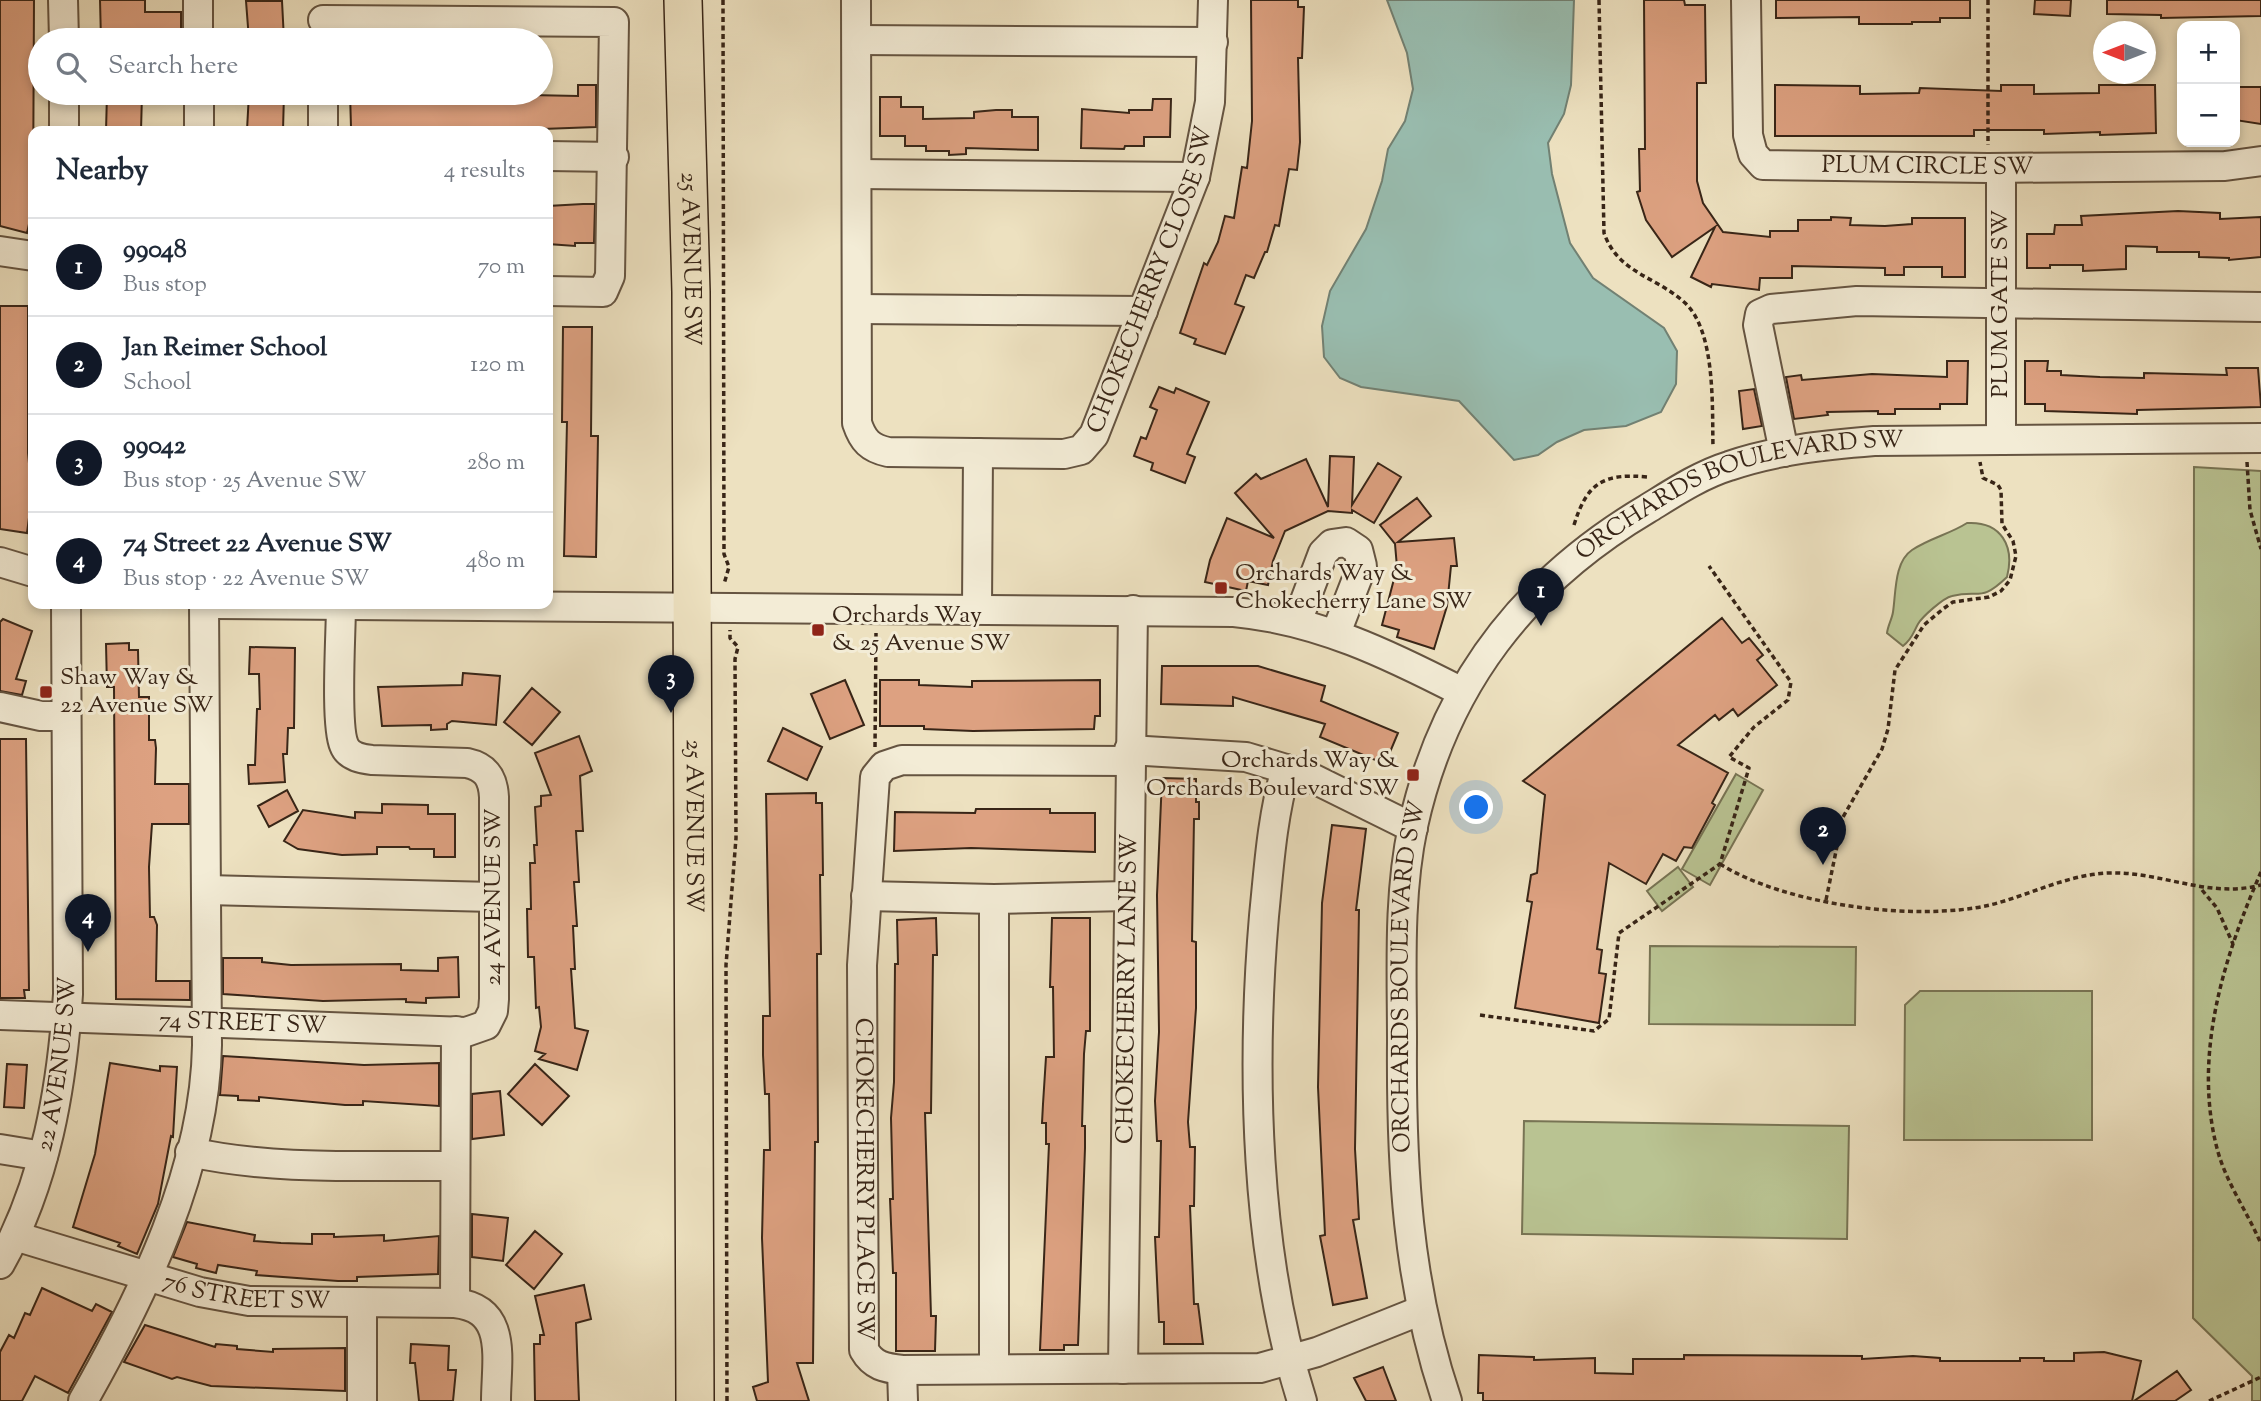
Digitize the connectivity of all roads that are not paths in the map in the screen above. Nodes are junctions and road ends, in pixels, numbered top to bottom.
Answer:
1 (63, 0) edge
2 (198, 0) edge
3 (683, 0) edge
4 (856, 0) edge
5 (1213, 0) edge
6 (1746, 0) edge
7 (323, 20) edge
8 (64, 28) edge
9 (198, 28) edge
10 (857, 40) junction
11 (1213, 42) junction
12 (64, 105) edge
13 (199, 105) edge
14 (323, 105) edge
15 (64, 126) edge
16 (199, 126) edge
17 (323, 126) edge
18 (553, 156) edge
19 (614, 156) junction
20 (2261, 161) edge
21 (1994, 168) junction
22 (857, 174) junction
23 (1195, 177) junction
24 (0, 251) edge
25 (28, 255) edge
26 (553, 291) edge
27 (2001, 302) junction
28 (2261, 307) edge
29 (857, 309) junction
30 (1143, 311) junction
31 (2261, 438) edge
32 (2001, 440) junction
33 (1784, 452) junction
34 (978, 453) junction
35 (0, 562) edge
36 (28, 570) edge
37 (553, 606) edge
38 (691, 606) junction
39 (66, 609) edge
40 (204, 609) edge
41 (341, 609) edge
42 (977, 609) junction
43 (1133, 610) junction
44 (1297, 622) junction
45 (1336, 634) junction
46 (1462, 692) junction
47 (0, 707) edge
48 (66, 716) junction
49 (1129, 755) junction
50 (1286, 769) junction
51 (1413, 828) junction
52 (207, 890) junction
53 (866, 896) junction
54 (1127, 896) junction
55 (494, 897) junction
56 (994, 899) junction
57 (0, 1015) edge
58 (66, 1016) junction
59 (207, 1022) junction
60 (486, 1024) joint
61 (456, 1031) junction
62 (0, 1149) edge
63 (190, 1152) junction
64 (43, 1156) junction
65 (454, 1166) junction
66 (15, 1236) junction
67 (0, 1264) edge
68 (146, 1276) junction
69 (362, 1302) junction
70 (455, 1303) junction
71 (1422, 1310) junction
72 (1290, 1361) junction
73 (994, 1369) junction
74 (1123, 1369) junction
75 (902, 1370) junction
76 (83, 1401) edge
77 (362, 1401) edge
78 (496, 1401) edge
79 (695, 1401) edge
80 (902, 1401) edge
81 (1302, 1401) edge
82 (1447, 1401) edge

1 - 8 street
2 - 9 street
3 - 38 main road, 25 AVENUE SW
4 - 10 street, CHOKECHERRY CLOSE SW
5 - 11 street, CHOKECHERRY CLOSE SW
6 - 21 street, PLUM CIRCLE SW
7 - 19 street
10 - 11 street
10 - 22 street, CHOKECHERRY CLOSE SW
11 - 23 street, CHOKECHERRY CLOSE SW
12 - 15 street
13 - 16 street
14 - 17 street
18 - 19 street
19 - 26 street
20 - 21 street, PLUM CIRCLE SW
21 - 27 street, PLUM GATE SW
22 - 23 street
22 - 29 street, CHOKECHERRY CLOSE SW
23 - 30 street, CHOKECHERRY CLOSE SW
24 - 25 street
27 - 28 street
27 - 32 street, PLUM GATE SW
27 - 33 street
29 - 30 street
29 - 34 street, CHOKECHERRY CLOSE SW
30 - 34 street, CHOKECHERRY CLOSE SW
31 - 32 street, ORCHARDS BOULEVARD SW
32 - 33 street, ORCHARDS BOULEVARD SW
33 - 46 street, ORCHARDS BOULEVARD SW
34 - 42 street
35 - 36 street
37 - 38 street
38 - 42 street
38 - 79 main road, 25 AVENUE SW
39 - 48 street, 22 AVENUE SW
40 - 52 street
41 - 55 street, 24 AVENUE SW
42 - 43 street
43 - 44 street
43 - 49 street, CHOKECHERRY LANE SW
44 - 45 street
44 - 45 street
45 - 46 street
46 - 51 street, ORCHARDS BOULEVARD SW
47 - 48 street
48 - 58 street, 22 AVENUE SW
49 - 50 street
49 - 53 street, CHOKECHERRY PLACE SW
49 - 54 street, CHOKECHERRY LANE SW
50 - 51 street
50 - 72 street
51 - 71 street, ORCHARDS BOULEVARD SW
52 - 55 street
52 - 59 street
53 - 56 street
53 - 75 street, CHOKECHERRY PLACE SW
54 - 56 street
54 - 74 street, CHOKECHERRY LANE SW
55 - 60 street, 24 AVENUE SW
56 - 73 street
57 - 58 street, 74 STREET SW
58 - 59 street, 74 STREET SW
58 - 64 street, 22 AVENUE SW
59 - 61 street, 74 STREET SW
59 - 63 street
60 - 61 street, 74 STREET SW
61 - 65 street
62 - 64 street
63 - 65 street
63 - 68 street
64 - 66 street, 22 AVENUE SW
65 - 70 street
66 - 67 street, 22 AVENUE SW
66 - 68 street, 76 STREET SW
68 - 69 street, 76 STREET SW
68 - 76 street
69 - 70 street, 76 STREET SW
69 - 77 street
70 - 78 street, 76 STREET SW
71 - 72 street, CHOKECHERRY PLACE SW
71 - 82 street, ORCHARDS BOULEVARD SW
72 - 74 street, CHOKECHERRY PLACE SW
72 - 81 street
73 - 74 street, CHOKECHERRY PLACE SW
73 - 75 street, CHOKECHERRY PLACE SW
75 - 80 street

